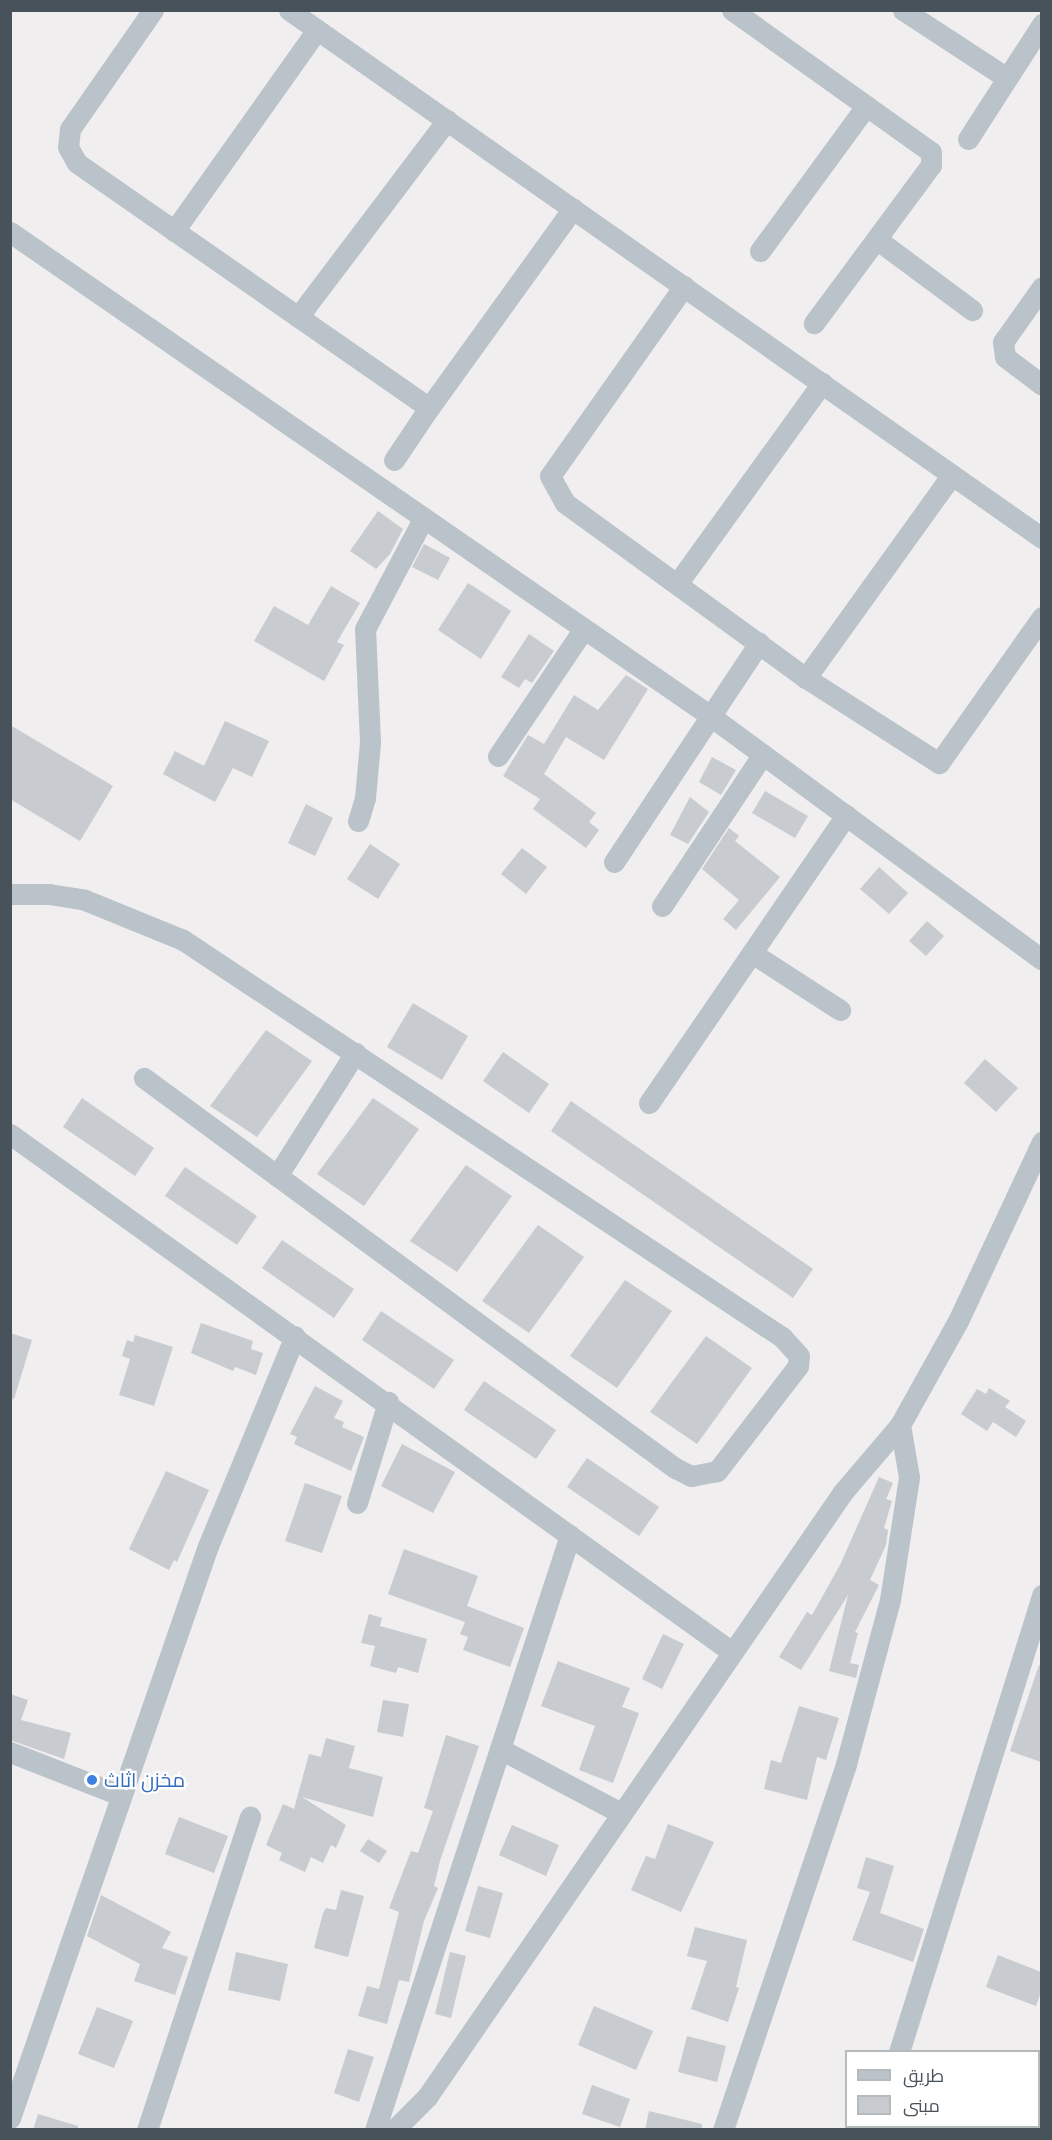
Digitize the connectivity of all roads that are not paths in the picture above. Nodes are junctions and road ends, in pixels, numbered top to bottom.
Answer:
1 (153, 10) edge
2 (289, 10) edge
3 (732, 10) edge
4 (903, 10) edge
5 (1041, 24) edge
6 (317, 30) junction
7 (1007, 78) junction
8 (866, 106) junction
9 (447, 120) junction
10 (969, 140) dead end
11 (573, 208) junction
12 (174, 231) junction
13 (10, 232) edge
14 (879, 241) junction
15 (760, 251) dead end
16 (684, 286) junction
17 (1041, 287) edge
18 (972, 310) dead end
19 (298, 317) junction
20 (814, 323) dead end
21 (822, 384) junction
22 (1041, 386) edge
23 (429, 408) junction
24 (394, 460) dead end
25 (951, 476) junction
26 (423, 519) junction
27 (1041, 538) edge
28 (677, 584) junction
29 (1041, 616) edge
30 (583, 630) junction
31 (759, 644) junction
32 (806, 678) junction
33 (710, 715) junction
34 (763, 754) junction
35 (498, 756) dead end
36 (846, 815) junction
37 (358, 822) dead end
38 (614, 862) dead end
39 (10, 894) edge
40 (662, 906) dead end
41 (752, 952) junction
42 (1041, 960) edge
43 (840, 1010) dead end
44 (356, 1053) junction
45 (144, 1078) dead end
46 (649, 1103) dead end
47 (10, 1134) edge
48 (1041, 1142) edge
49 (277, 1176) junction
50 (294, 1336) junction
51 (388, 1402) junction
52 (900, 1425) junction
53 (357, 1503) dead end
54 (570, 1535) junction
55 (1041, 1595) edge
56 (732, 1652) junction
57 (500, 1749) junction
58 (10, 1752) edge
59 (120, 1795) junction
60 (621, 1813) junction
61 (250, 1817) dead end
62 (900, 2050) edge
63 (10, 2118) edge
64 (147, 2130) edge
65 (375, 2130) edge
66 (394, 2130) edge
67 (723, 2130) edge

1 - 12 street
2 - 6 street
3 - 8 street
4 - 7 street
5 - 7 street
6 - 9 street
6 - 12 street
7 - 10 street
8 - 14 street
8 - 15 street
9 - 11 street
9 - 19 street
11 - 16 street
11 - 23 street
12 - 19 street
13 - 26 street
14 - 18 street
14 - 20 street
16 - 21 street
16 - 28 street
17 - 22 street
19 - 23 street
21 - 25 street
21 - 28 street
23 - 24 street
25 - 27 street
25 - 32 street
26 - 30 street
26 - 37 street
28 - 31 street
29 - 32 street
30 - 33 street
30 - 35 street
31 - 32 street
31 - 33 street
33 - 34 street
33 - 38 street
34 - 36 street
34 - 40 street
36 - 41 street
36 - 42 street
39 - 44 street
41 - 43 street
41 - 46 street
44 - 49 street
44 - 49 street
45 - 49 street
47 - 50 street
48 - 52 street
50 - 51 street
50 - 59 street
51 - 53 street
51 - 54 street
52 - 56 street
52 - 67 street
54 - 56 street
54 - 57 street
55 - 62 street
56 - 60 street
57 - 60 street
57 - 65 street
58 - 59 street
59 - 63 street
60 - 66 street
61 - 64 street

